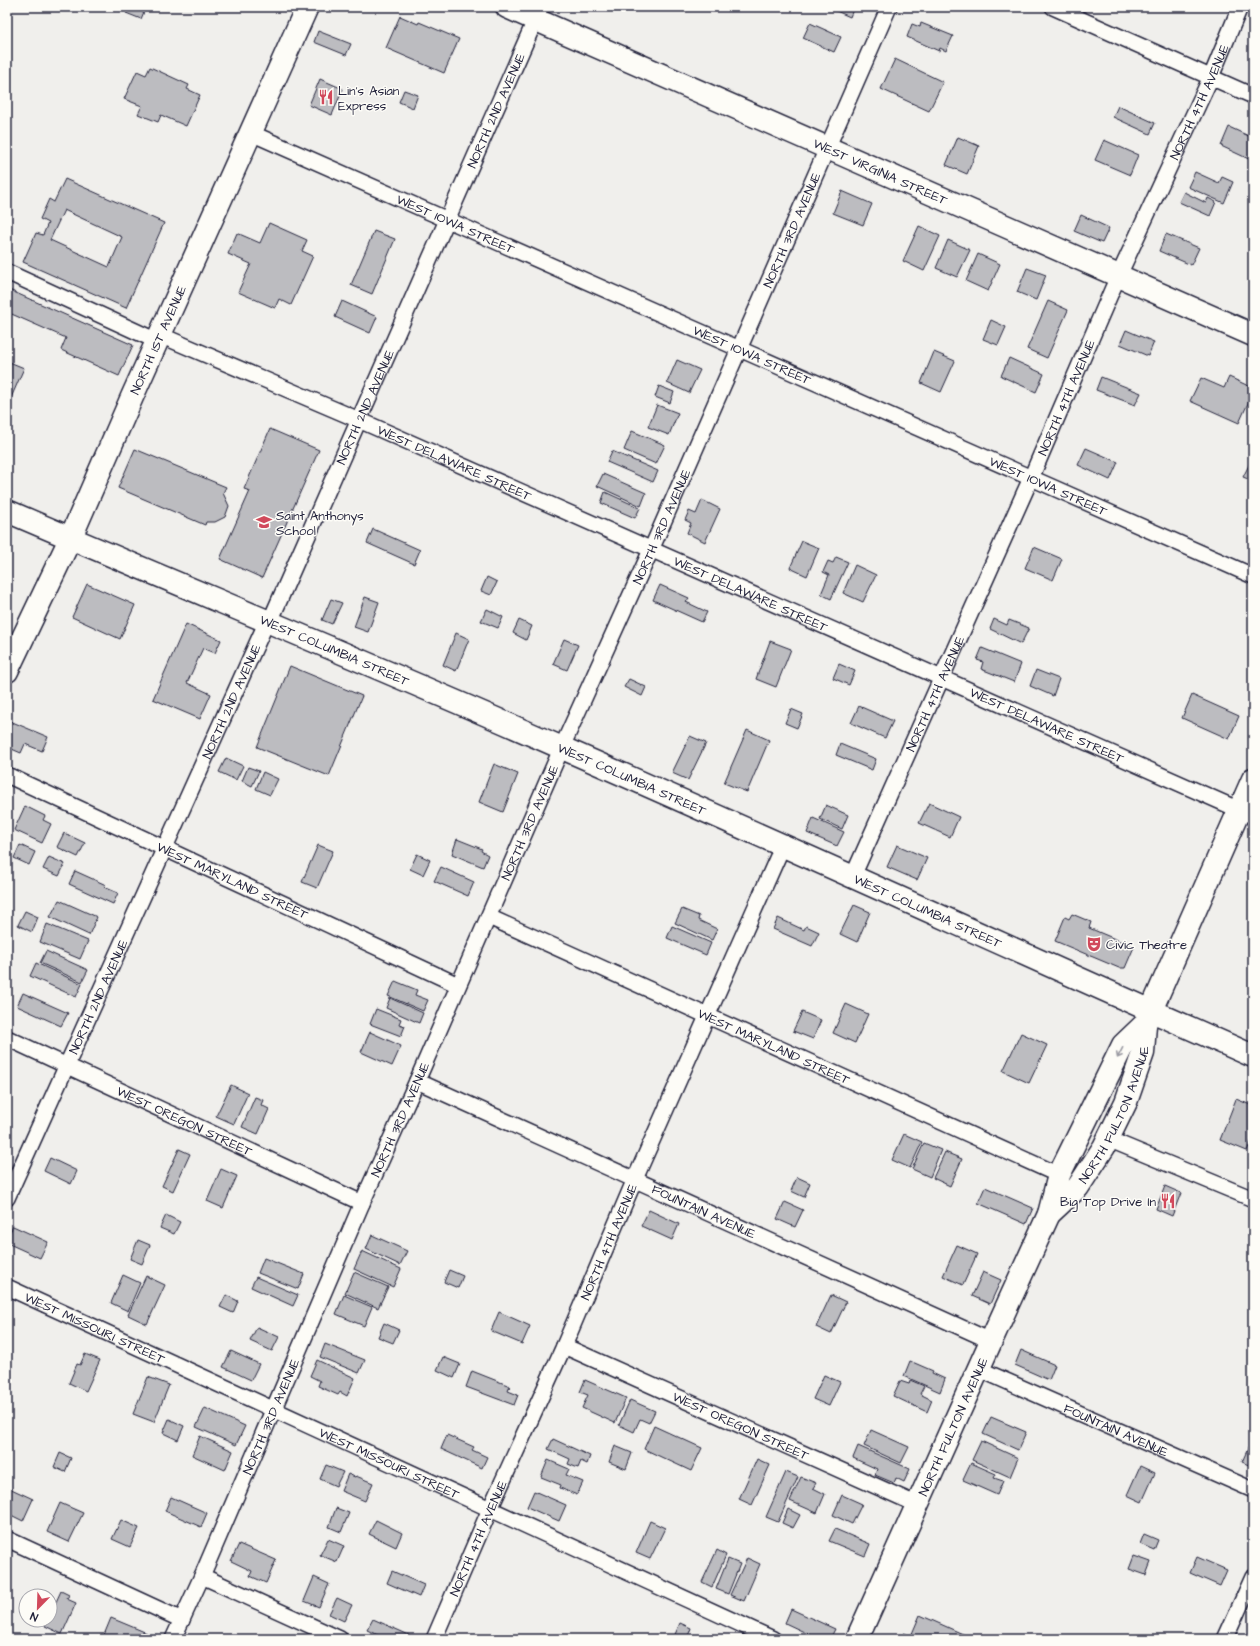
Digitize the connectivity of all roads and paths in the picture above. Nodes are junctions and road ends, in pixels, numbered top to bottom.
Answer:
1 (307, 7) edge
2 (507, 7) edge
3 (889, 7) edge
4 (1053, 7) edge
5 (1240, 7) edge
6 (538, 13) edge
7 (1211, 77) junction
8 (1253, 96) edge
9 (251, 133) junction
10 (828, 148) junction
11 (447, 221) junction
12 (7, 272) edge
13 (1119, 276) junction
14 (1253, 335) edge
15 (159, 338) junction
16 (739, 348) junction
17 (359, 420) junction
18 (1031, 478) junction
19 (7, 511) edge
20 (70, 537) junction
21 (651, 550) junction
22 (1253, 576) edge
23 (267, 621) junction
24 (7, 671) edge
25 (942, 678) junction
26 (562, 747) junction
27 (7, 776) edge
28 (1253, 779) edge
29 (1246, 813) edge
30 (782, 845) junction
31 (165, 849) junction
32 (853, 876) junction
33 (490, 917) junction
34 (458, 985) junction
35 (707, 1016) junction
36 (1148, 1017) junction
37 (7, 1038) edge
38 (1253, 1056) edge
39 (66, 1066) junction
40 (417, 1081) junction
41 (1108, 1139) junction
42 (1058, 1175) junction
43 (635, 1180) junction
44 (7, 1198) edge
45 (1253, 1199) edge
46 (362, 1203) junction
47 (1049, 1214) junction
48 (7, 1286) edge
49 (991, 1341) junction
50 (564, 1346) junction
51 (979, 1369) junction
52 (273, 1409) junction
53 (1253, 1490) edge
54 (918, 1506) junction
55 (490, 1509) junction
56 (7, 1539) edge
57 (202, 1576) junction
58 (1253, 1577) edge
59 (182, 1620) junction
60 (173, 1639) edge
61 (340, 1639) edge
62 (434, 1639) edge
63 (773, 1639) edge
64 (857, 1639) edge
65 (1225, 1639) edge

1 - 9 main road, NORTH 1ST AVENUE
2 - 6 main road, WEST VIRGINIA STREET
3 - 10 street, NORTH 3RD AVENUE
4 - 7 street
5 - 7 street, NORTH 4TH AVENUE
6 - 10 main road, WEST VIRGINIA STREET
6 - 11 street, NORTH 2ND AVENUE
7 - 8 street
7 - 13 street, NORTH 4TH AVENUE
9 - 11 street, WEST IOWA STREET
9 - 15 main road, NORTH 1ST AVENUE
10 - 13 main road, WEST VIRGINIA STREET
10 - 16 street, NORTH 3RD AVENUE
11 - 16 street, WEST IOWA STREET
11 - 17 street, NORTH 2ND AVENUE
12 - 15 street, WEST DELAWARE STREET
13 - 14 main road, WEST VIRGINIA STREET
13 - 18 street, NORTH 4TH AVENUE
15 - 17 street, WEST DELAWARE STREET
15 - 20 main road, NORTH 1ST AVENUE
16 - 18 street, WEST IOWA STREET
16 - 21 street, NORTH 3RD AVENUE
17 - 21 street, WEST DELAWARE STREET
17 - 23 street, NORTH 2ND AVENUE
18 - 22 street, WEST IOWA STREET
18 - 25 street, NORTH 4TH AVENUE
19 - 20 main road, WEST COLUMBIA STREET
20 - 23 main road, WEST COLUMBIA STREET
20 - 24 main road, NORTH 1ST AVENUE
21 - 25 street, WEST DELAWARE STREET
21 - 26 street, NORTH 3RD AVENUE
23 - 26 main road, WEST COLUMBIA STREET
23 - 31 street, NORTH 2ND AVENUE
25 - 29 street, WEST DELAWARE STREET
25 - 32 street, NORTH 4TH AVENUE
26 - 30 main road, WEST COLUMBIA STREET
26 - 33 street, NORTH 3RD AVENUE
27 - 31 street, WEST MARYLAND STREET
28 - 29 main road, NORTH FULTON AVENUE
29 - 36 main road, NORTH FULTON AVENUE
30 - 32 main road, WEST COLUMBIA STREET
30 - 35 street, NORTH 4TH AVENUE
31 - 34 street, WEST MARYLAND STREET
31 - 39 street, NORTH 2ND AVENUE
32 - 36 main road, WEST COLUMBIA STREET
33 - 34 street, NORTH 3RD AVENUE
33 - 35 street, WEST MARYLAND STREET
34 - 40 street, NORTH 3RD AVENUE
35 - 42 street, WEST MARYLAND STREET
35 - 43 street, NORTH 4TH AVENUE
36 - 38 main road, WEST COLUMBIA STREET
36 - 41 main road, NORTH FULTON AVENUE
36 -> 42 main road, NORTH FULTON AVENUE
37 - 39 street, WEST OREGON STREET
39 - 44 street, NORTH 2ND AVENUE
39 - 46 street, WEST OREGON STREET
40 - 43 street, FOUNTAIN AVENUE
40 - 46 street, NORTH 3RD AVENUE
41 - 45 street
41 - 47 main road, NORTH FULTON AVENUE
42 - 47 main road, NORTH FULTON AVENUE
43 - 49 street, FOUNTAIN AVENUE
43 - 50 street, NORTH 4TH AVENUE
46 - 52 street, NORTH 3RD AVENUE
47 - 49 main road, NORTH FULTON AVENUE
48 - 52 street, WEST MISSOURI STREET
49 - 51 main road, NORTH FULTON AVENUE
50 - 54 street, WEST OREGON STREET
50 - 55 street, NORTH 4TH AVENUE
51 - 53 street, FOUNTAIN AVENUE
51 - 54 main road, NORTH FULTON AVENUE
52 - 55 street, WEST MISSOURI STREET
52 - 57 street, NORTH 3RD AVENUE
54 - 64 main road, NORTH FULTON AVENUE
55 - 62 street, NORTH 4TH AVENUE
55 - 63 street, WEST MISSOURI STREET
56 - 59 street
57 - 59 street, NORTH 3RD AVENUE
57 - 61 street
58 - 65 street
59 - 60 street, NORTH 3RD AVENUE

